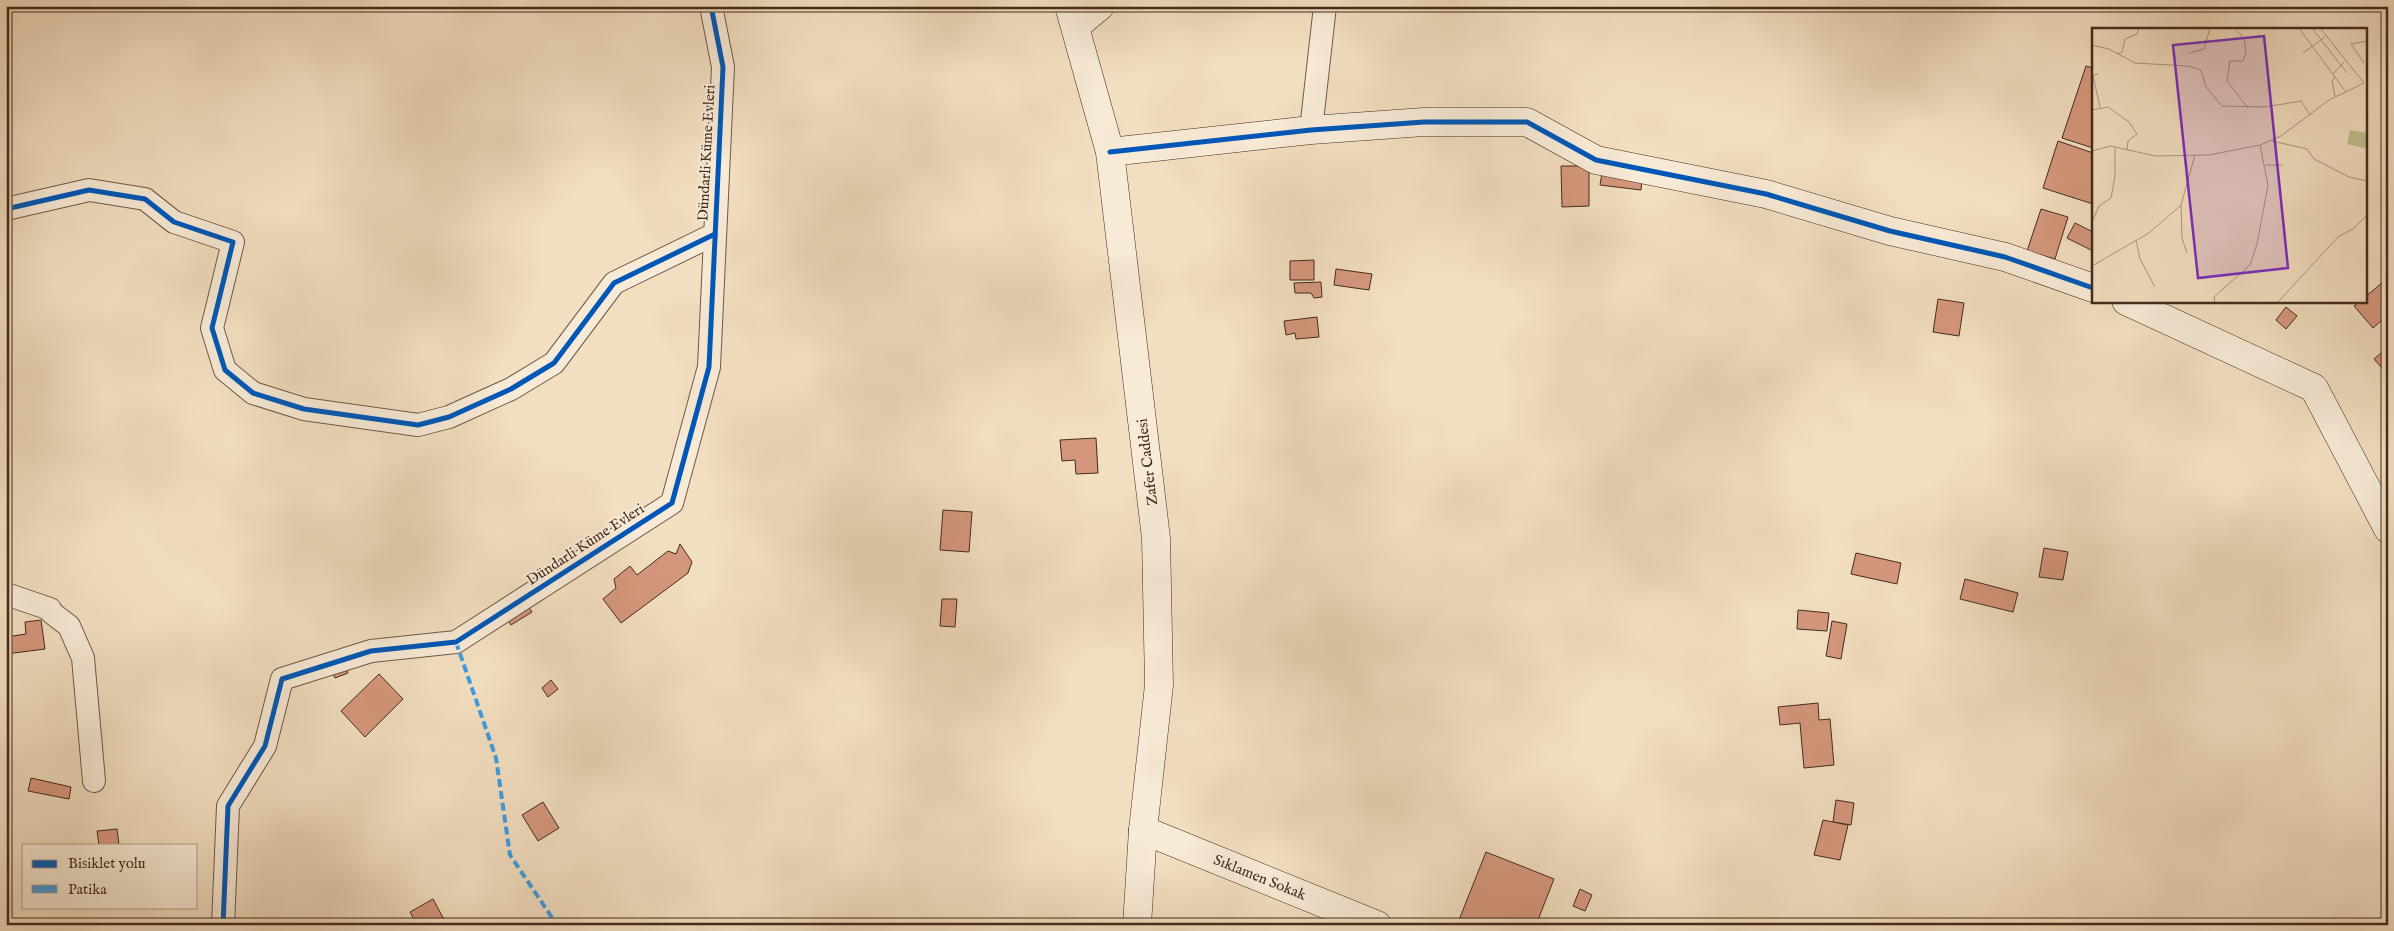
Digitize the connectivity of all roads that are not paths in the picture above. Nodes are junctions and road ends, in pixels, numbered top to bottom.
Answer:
1 (711, 6) edge
2 (1100, 6) edge
3 (1325, 6) edge
4 (1073, 16) edge
5 (1311, 130) junction
6 (1110, 152) junction
7 (6, 209) edge
8 (715, 234) junction
9 (2092, 288) edge
10 (2128, 302) edge
11 (2388, 529) edge
12 (6, 594) edge
13 (94, 781) dead end
14 (1143, 830) junction
15 (223, 925) edge
16 (1137, 925) edge
17 (1377, 925) edge

1 - 8 street, Dündarli Küme Evleri
2 - 4 street
3 - 5 street
4 - 6 street, Zafer Caddesi
5 - 6 street
5 - 9 street
6 - 14 street, Zafer Caddesi
7 - 8 street
8 - 15 street, Dündarli Küme Evleri
10 - 11 street
12 - 13 street
14 - 16 street, Zafer Caddesi
14 - 17 street, Sıklamen Sokak

